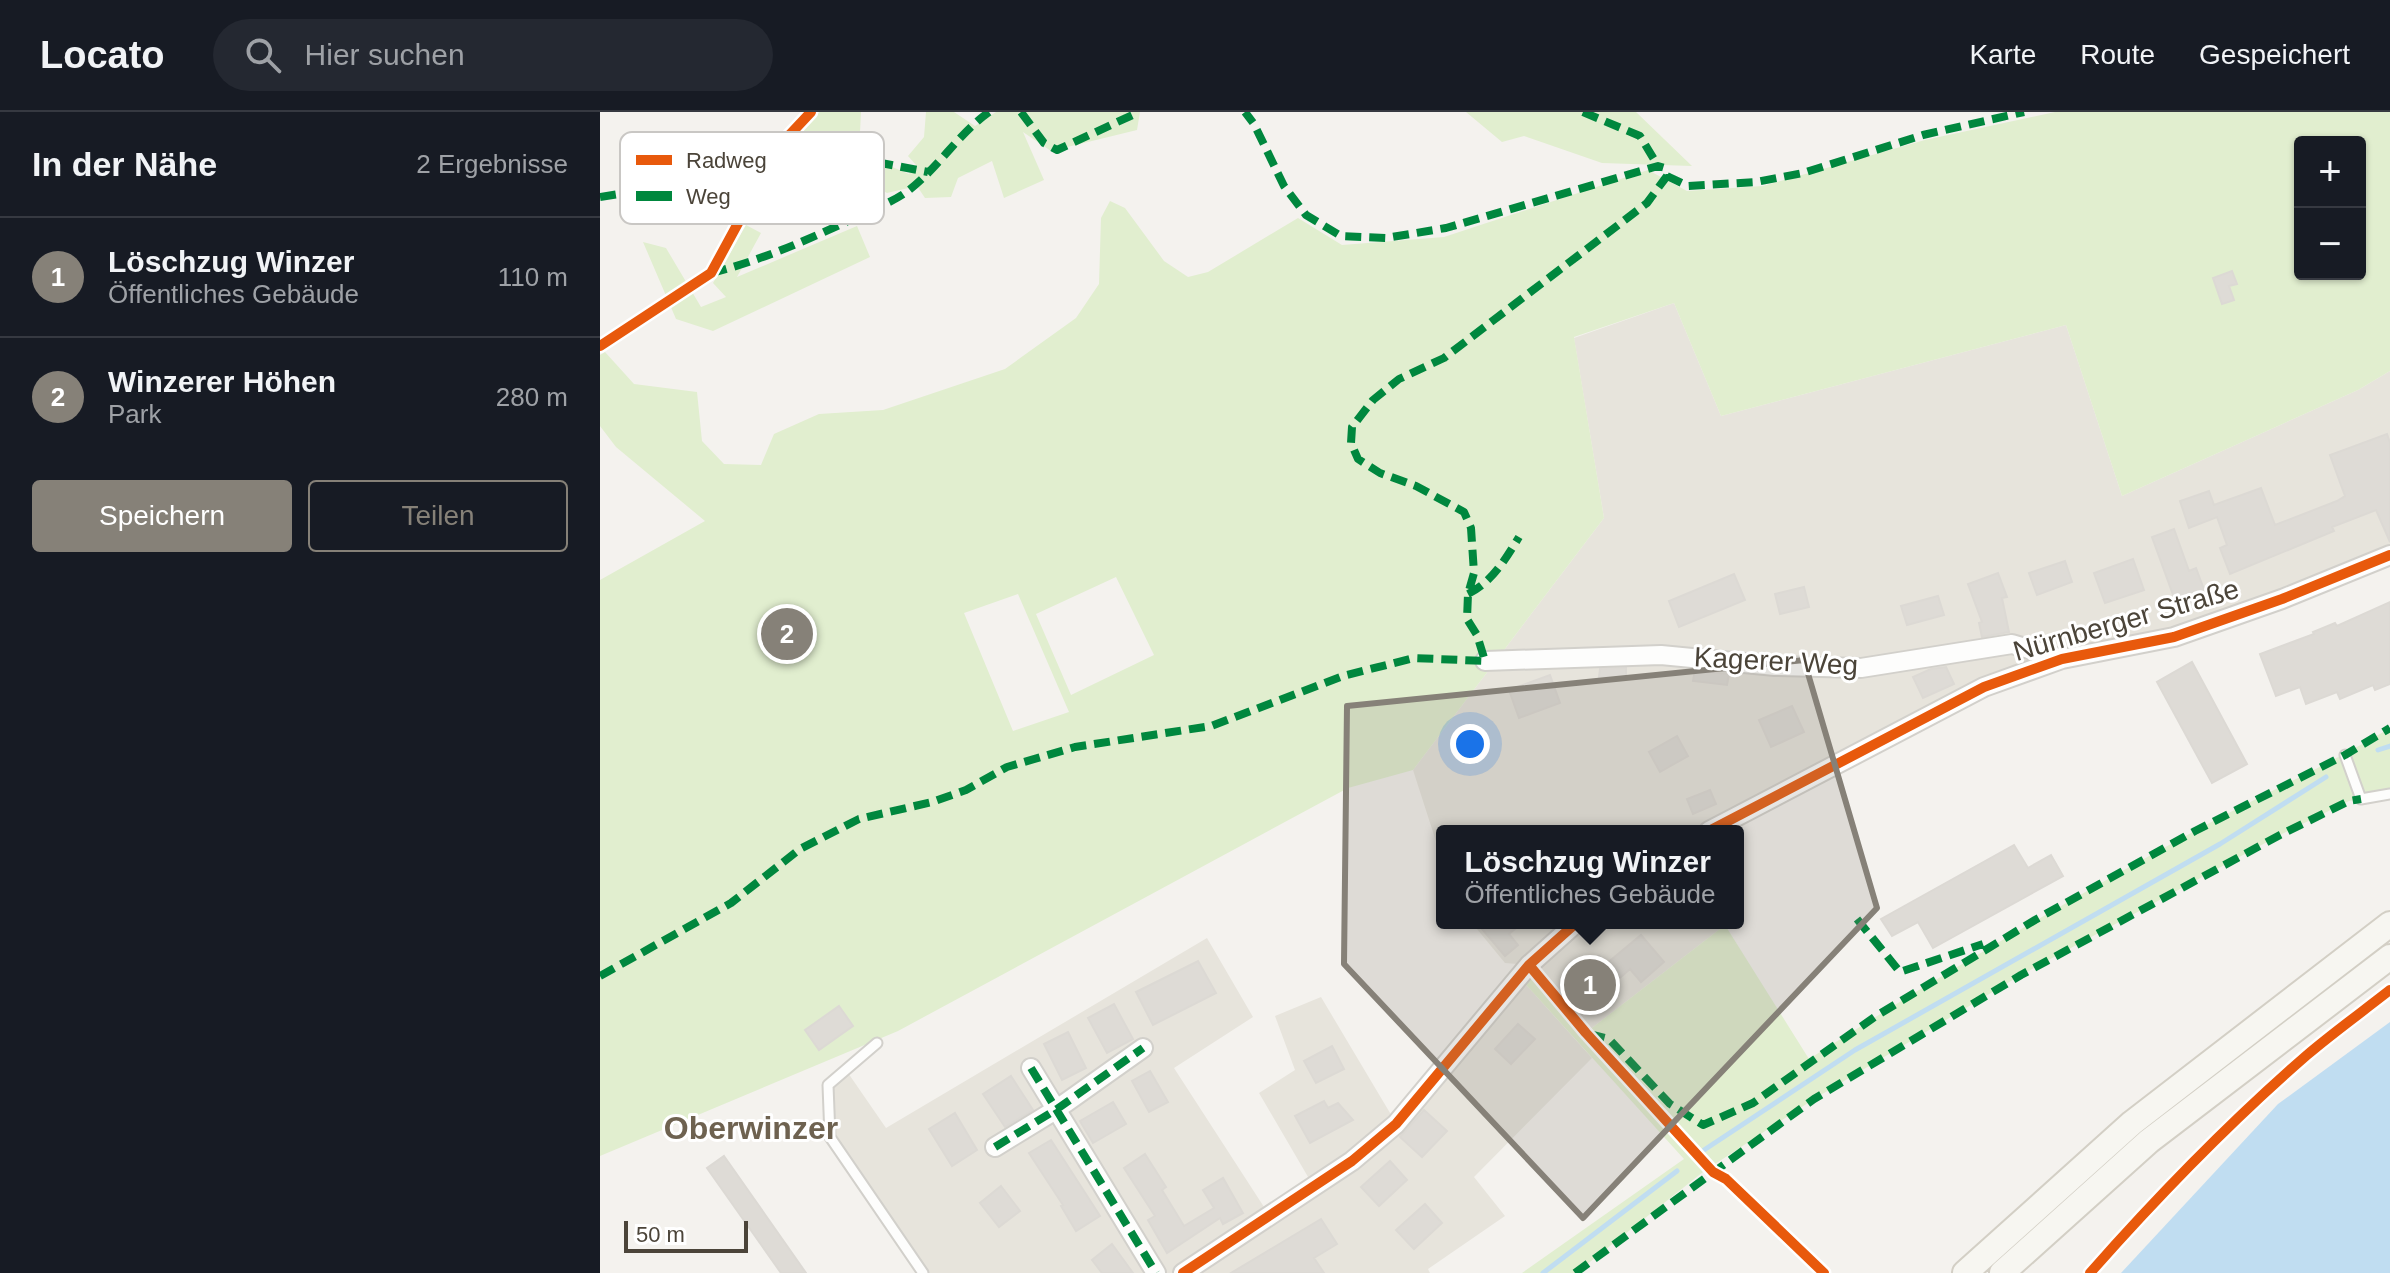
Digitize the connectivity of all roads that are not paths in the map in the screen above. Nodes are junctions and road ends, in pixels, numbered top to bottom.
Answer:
1 (2390, 555) edge
2 (2062, 659) junction
3 (1485, 661) dead end
4 (2345, 755) dead end
5 (2390, 794) edge
6 (1720, 825) edge
7 (2390, 924) edge
8 (1569, 929) edge
9 (2390, 957) edge
10 (877, 1043) dead end
11 (1143, 1048) dead end
12 (1031, 1068) dead end
13 (1057, 1109) junction
14 (995, 1147) dead end
15 (923, 1273) edge
16 (1156, 1273) edge
17 (1183, 1273) edge
18 (1965, 1273) edge
19 (2002, 1273) edge

1 - 2 street, Nürnberger Straße
2 - 3 street, Kagerer Weg
2 - 6 street, Nürnberger Straße
4 - 5 lane
7 - 18 main road
8 - 17 street
9 - 19 main road
10 - 15 lane
11 - 13 street
12 - 13 street
13 - 14 street
13 - 16 street

